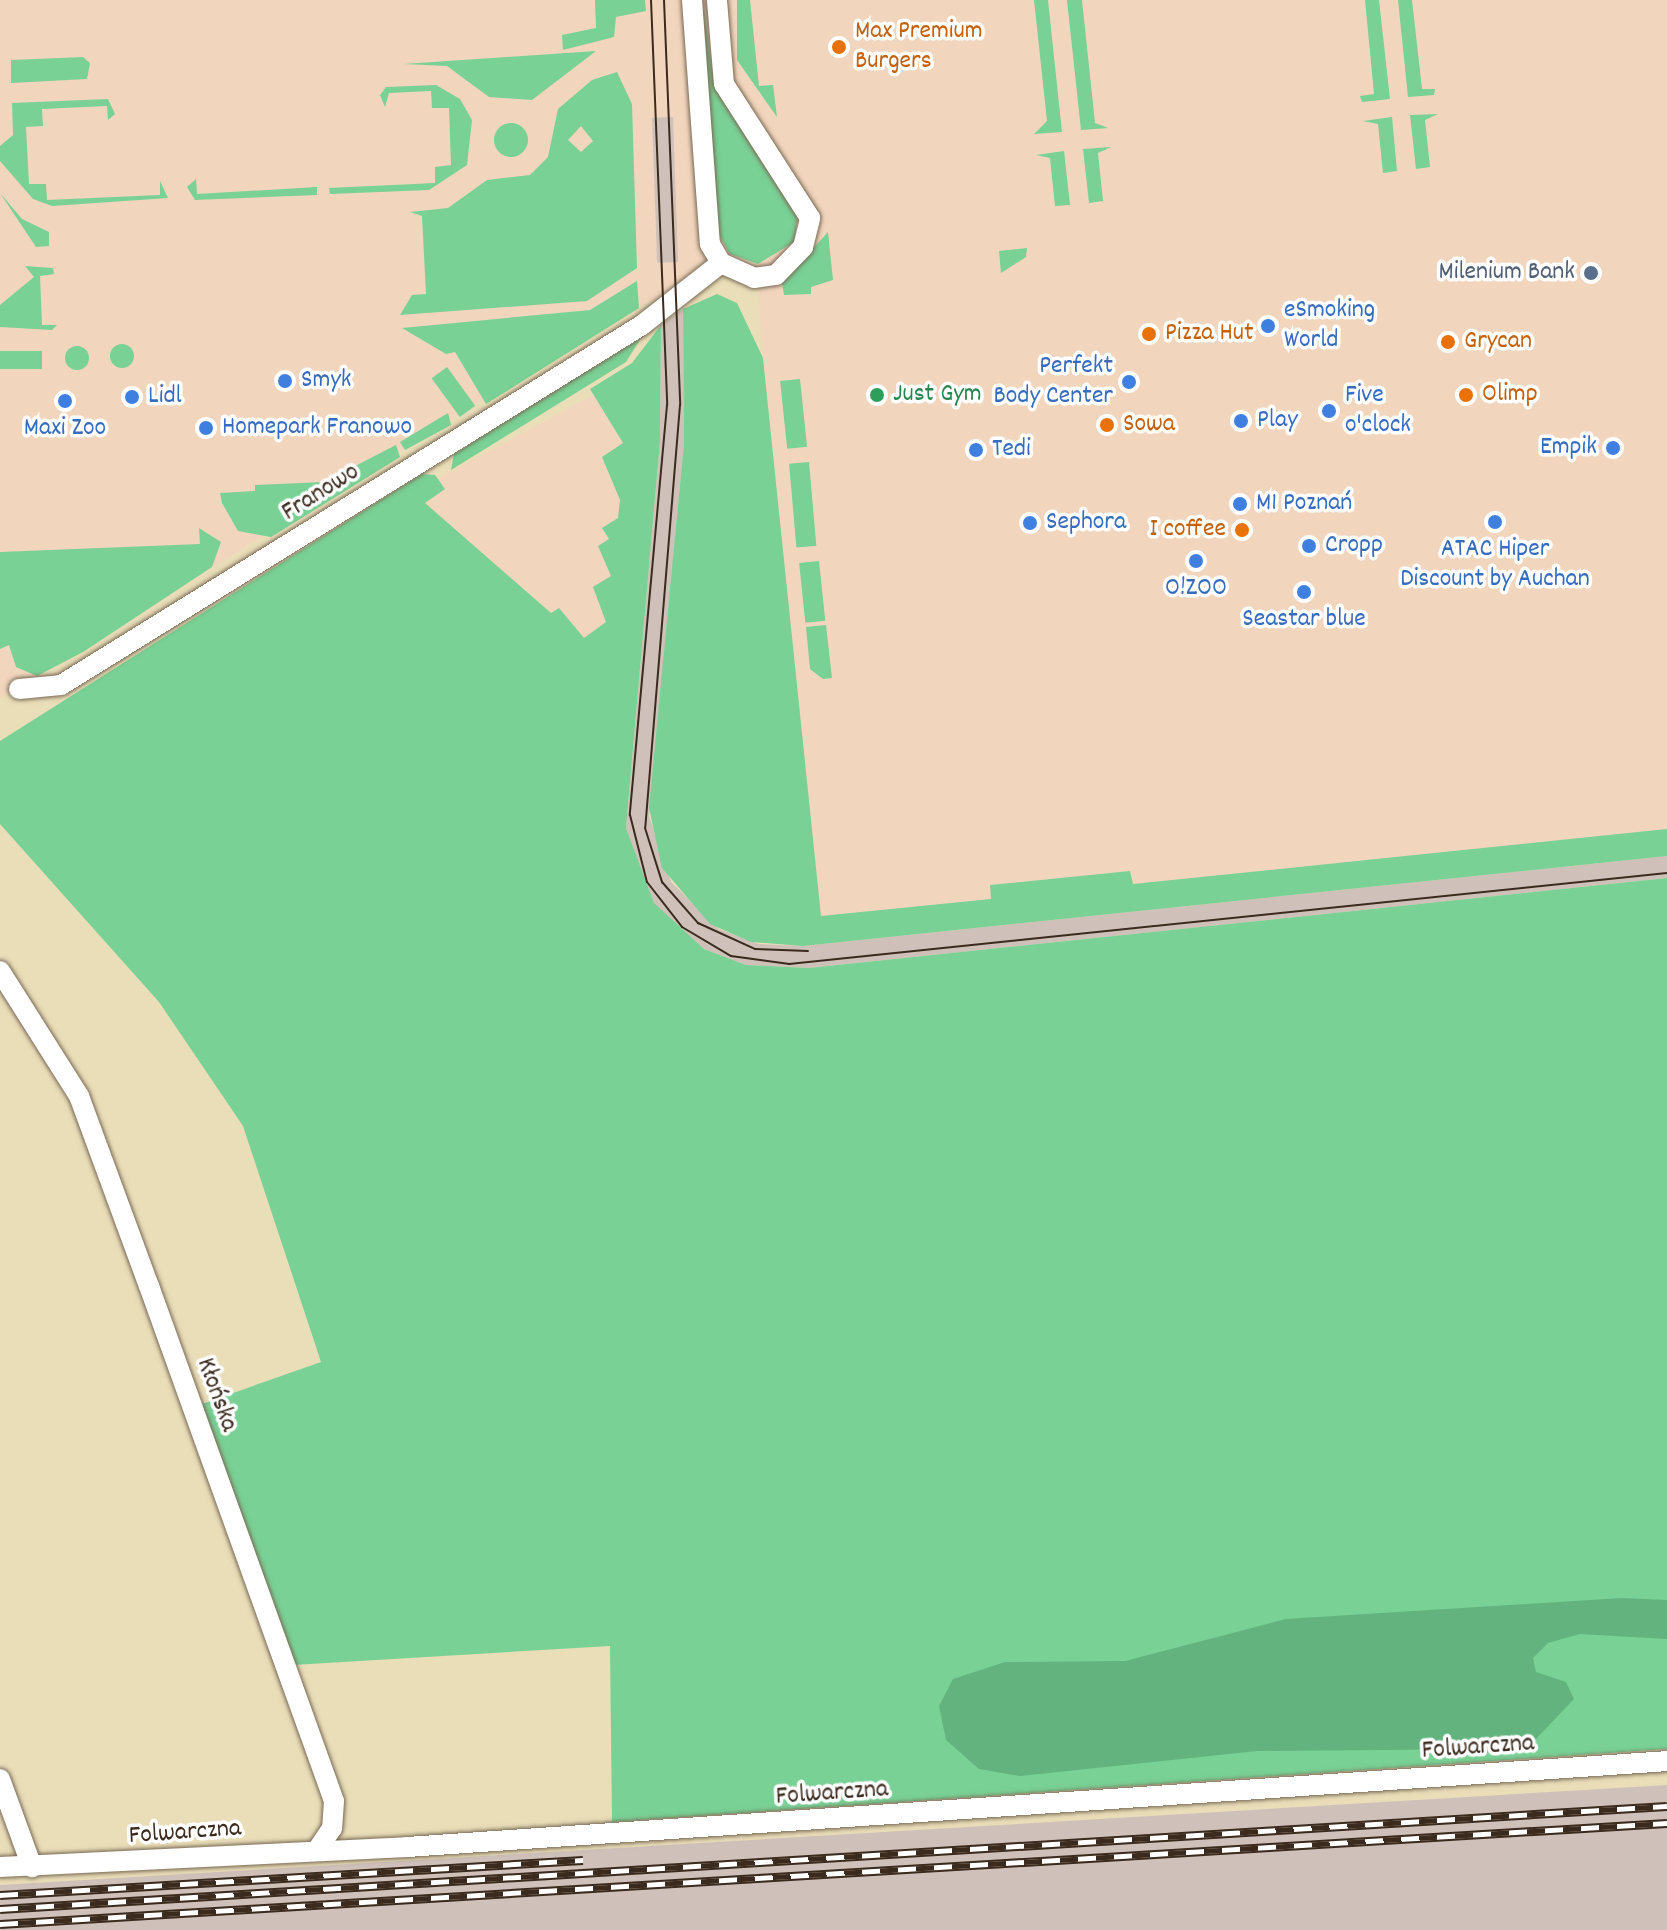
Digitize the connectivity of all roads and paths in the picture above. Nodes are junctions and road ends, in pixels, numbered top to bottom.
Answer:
1 (692, 0) edge
2 (717, 0) edge
3 (721, 263) junction
4 (19, 689) dead end
5 (0, 971) edge
6 (1667, 1761) edge
7 (0, 1779) edge
8 (318, 1849) junction
9 (0, 1867) edge
10 (32, 1867) junction

1 - 3 street
2 - 3 street
3 - 4 street, Franowo
5 - 8 street, Kłońska
6 - 8 street, Folwarczna
7 - 10 street
8 - 10 street, Folwarczna
9 - 10 street, Folwarczna

